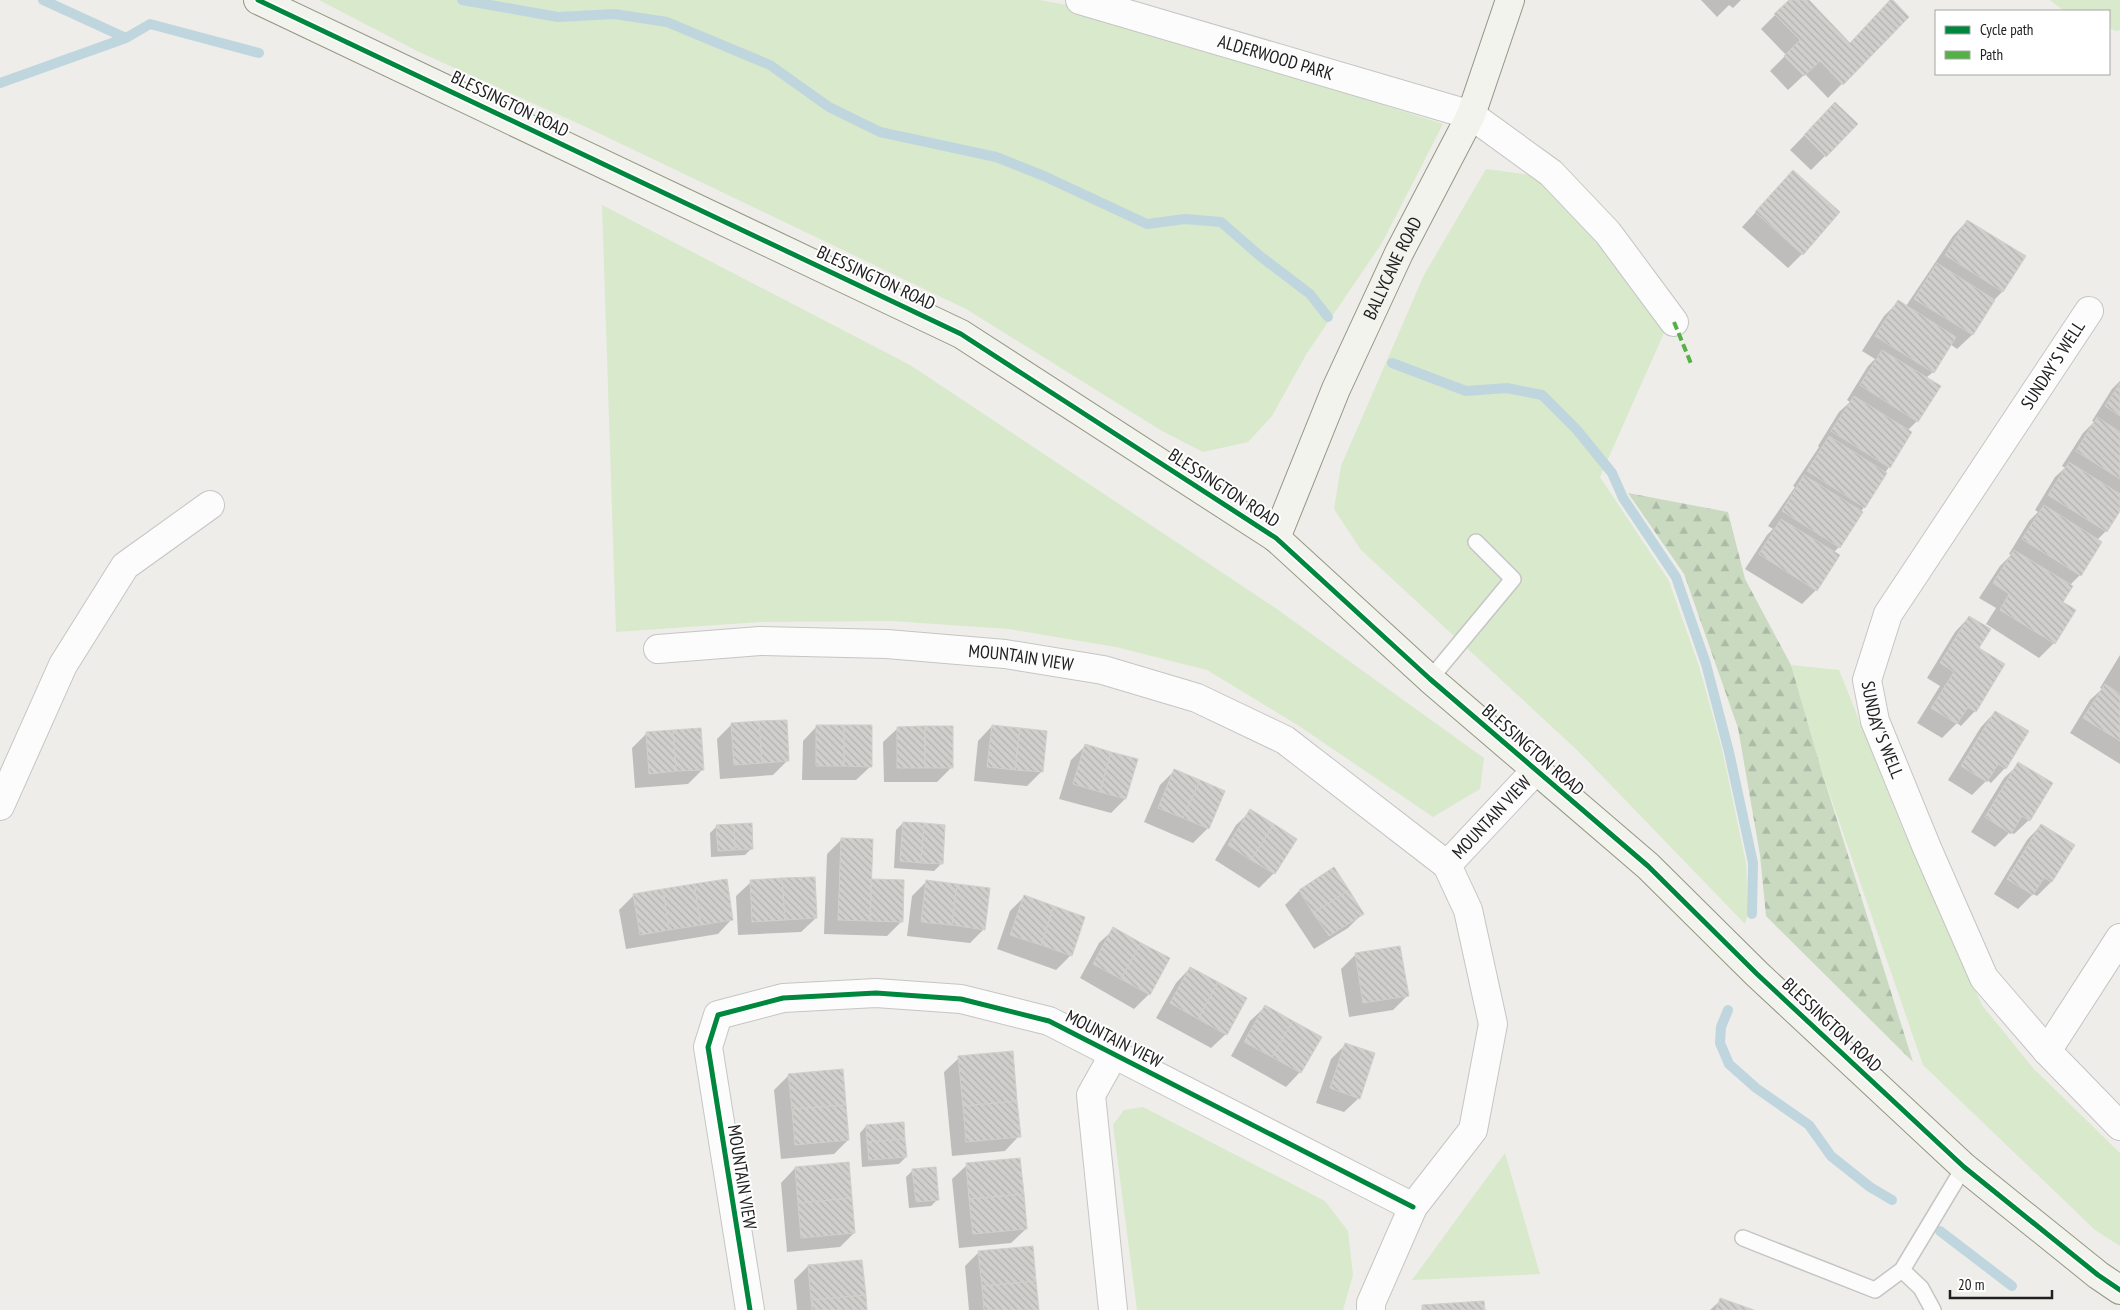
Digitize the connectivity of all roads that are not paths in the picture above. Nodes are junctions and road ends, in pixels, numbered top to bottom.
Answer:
1 (258, 0) edge
2 (1080, 0) edge
3 (1510, 0) edge
4 (1470, 115) junction
5 (2089, 311) dead end
6 (1674, 322) dead end
7 (210, 504) dead end
8 (1276, 538) junction
9 (1476, 542) dead end
10 (658, 649) dead end
11 (1430, 679) junction
12 (1536, 770) junction
13 (0, 806) edge
14 (1447, 864) junction
15 (2120, 938) edge
16 (2047, 1052) junction
17 (1114, 1054) junction
18 (2120, 1126) edge
19 (1964, 1167) junction
20 (1412, 1207) junction
21 (1743, 1238) dead end
22 (1902, 1270) junction
23 (2120, 1290) edge
24 (750, 1310) edge
25 (1113, 1310) edge
26 (1370, 1310) edge
27 (1933, 1310) edge

1 - 8 main road, BLESSINGTON ROAD
2 - 4 street, ALDERWOOD PARK
3 - 4 main road, BALLYCANE ROAD
4 - 6 street, ALDERWOOD PARK
4 - 8 main road, BALLYCANE ROAD
5 - 16 street, SUNDAY'S WELL
7 - 13 street
8 - 11 main road, BLESSINGTON ROAD
9 - 11 lane
10 - 14 street, MOUNTAIN VIEW
11 - 12 main road, BLESSINGTON ROAD
12 - 14 street, MOUNTAIN VIEW
12 - 19 main road, BLESSINGTON ROAD
14 - 20 street, MOUNTAIN VIEW
15 - 16 street
16 - 18 street, SUNDAY'S WELL
17 - 20 street, MOUNTAIN VIEW
17 - 24 street, MOUNTAIN VIEW
17 - 25 street, MOUNTAIN VIEW
19 - 22 lane
19 - 23 main road, BLESSINGTON ROAD
20 - 26 street, MOUNTAIN VIEW
21 - 22 lane
22 - 27 lane

